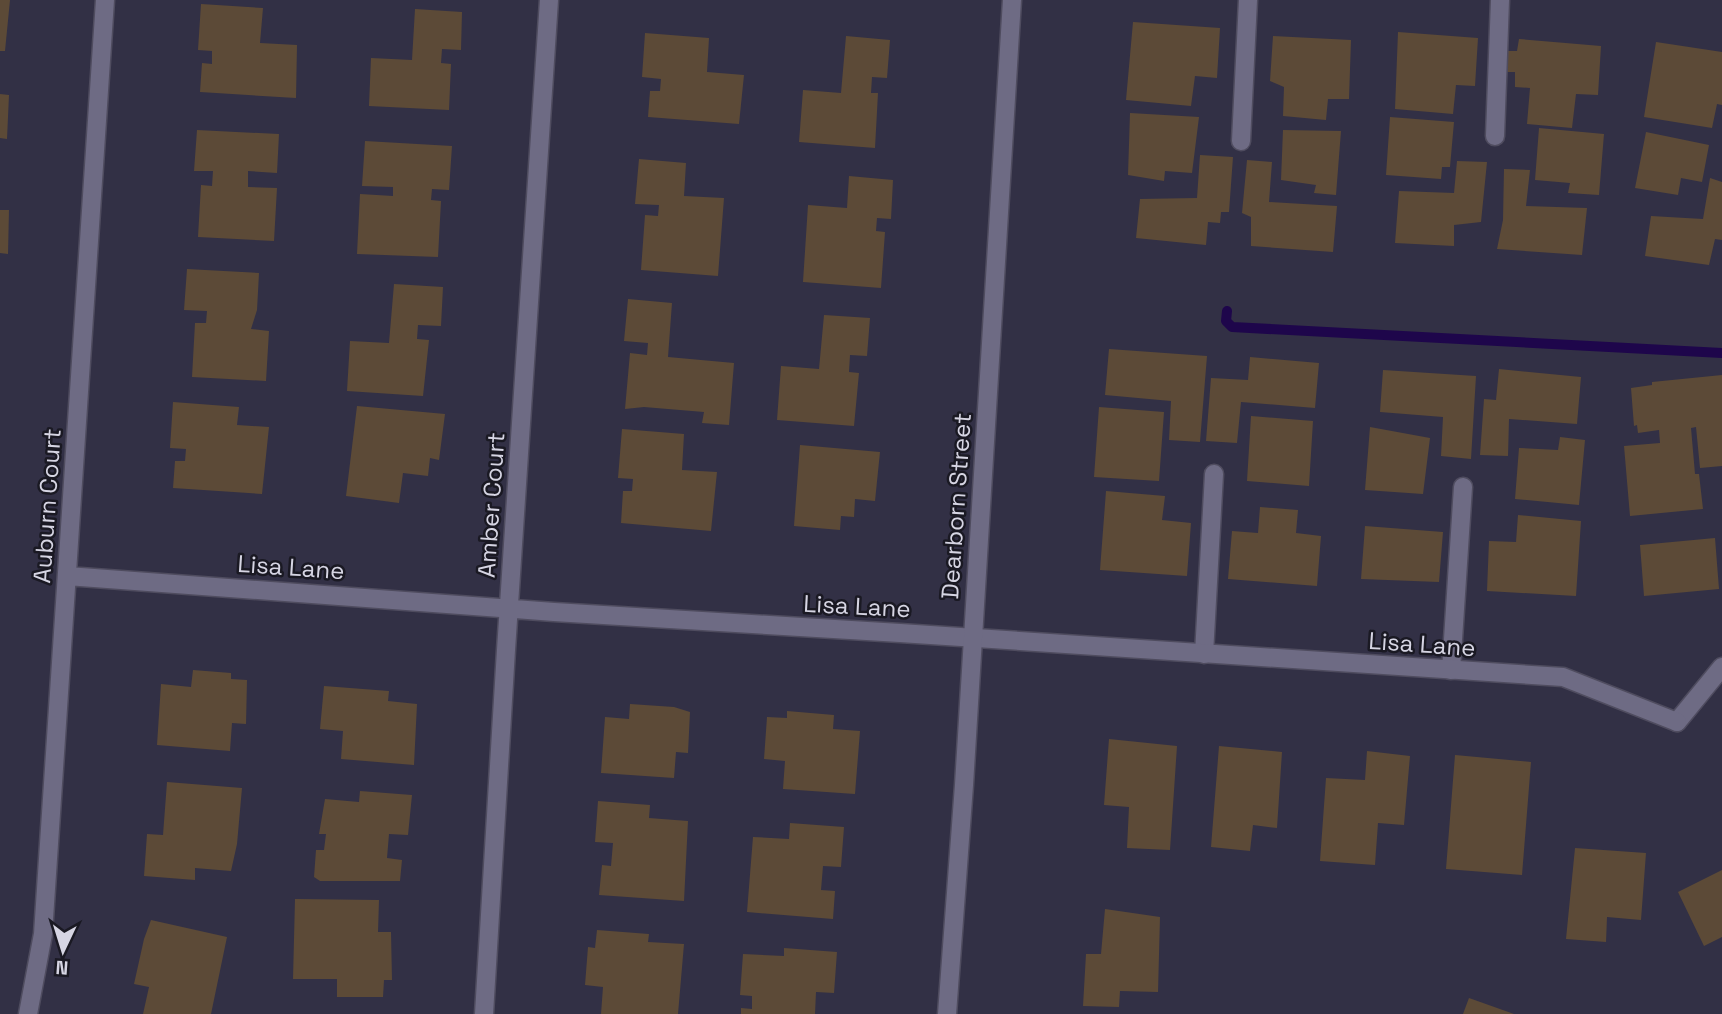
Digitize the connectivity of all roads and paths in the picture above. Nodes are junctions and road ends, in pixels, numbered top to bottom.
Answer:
1 (105, 0) edge
2 (550, 0) edge
3 (1012, 0) edge
4 (1248, 0) edge
5 (1500, 0) edge
6 (1495, 136) dead end
7 (1241, 141) dead end
8 (1214, 474) dead end
9 (1463, 487) dead end
10 (67, 576) junction
11 (509, 607) junction
12 (972, 638) junction
13 (1204, 654) junction
14 (1722, 667) edge
15 (1451, 670) junction
16 (28, 1014) edge
17 (484, 1014) edge
18 (947, 1014) edge

1 - 10 street, Auburn Court
2 - 11 street, Amber Court
3 - 12 street, Dearborn Street
4 - 7 street
5 - 6 street
8 - 13 street
9 - 15 street
10 - 11 street, Lisa Lane
10 - 16 street, Auburn Court
11 - 12 street, Lisa Lane
11 - 17 street, Amber Court
12 - 13 street, Lisa Lane
12 - 18 street, Dearborn Street
13 - 15 street, Lisa Lane
14 - 15 street, Lisa Lane

